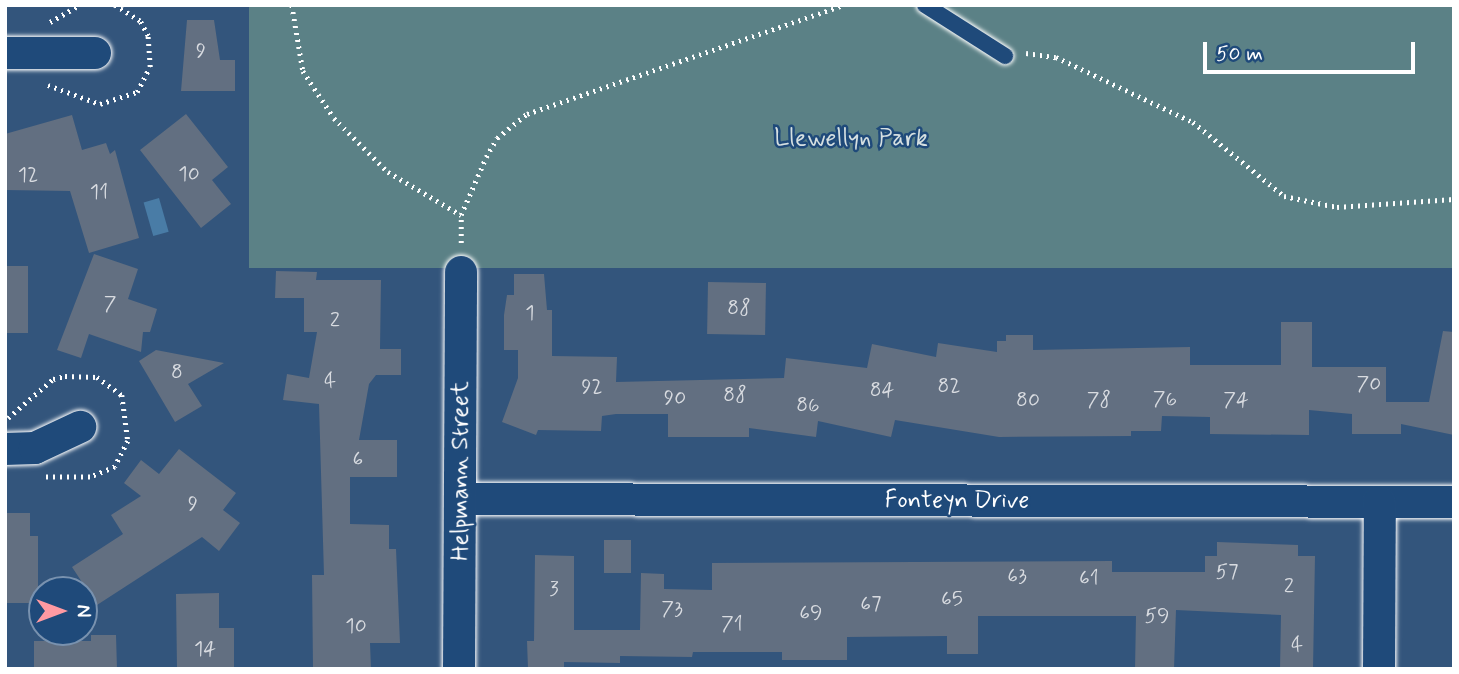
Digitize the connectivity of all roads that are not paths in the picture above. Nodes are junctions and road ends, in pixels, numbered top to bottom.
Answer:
1 (925, 5) edge
2 (5, 53) edge
3 (95, 53) dead end
4 (1005, 56) road end
5 (461, 260) road end
6 (80, 427) dead end
7 (5, 449) edge
8 (461, 499) junction
9 (1380, 502) junction
10 (1454, 502) edge
11 (459, 669) edge
12 (1380, 669) edge

1 - 4 lane
2 - 3 street
5 - 8 street, Helpmann Street
6 - 7 street
8 - 9 street, Fonteyn Drive
8 - 11 street, Helpmann Street
9 - 10 street, Fonteyn Drive
9 - 12 street

